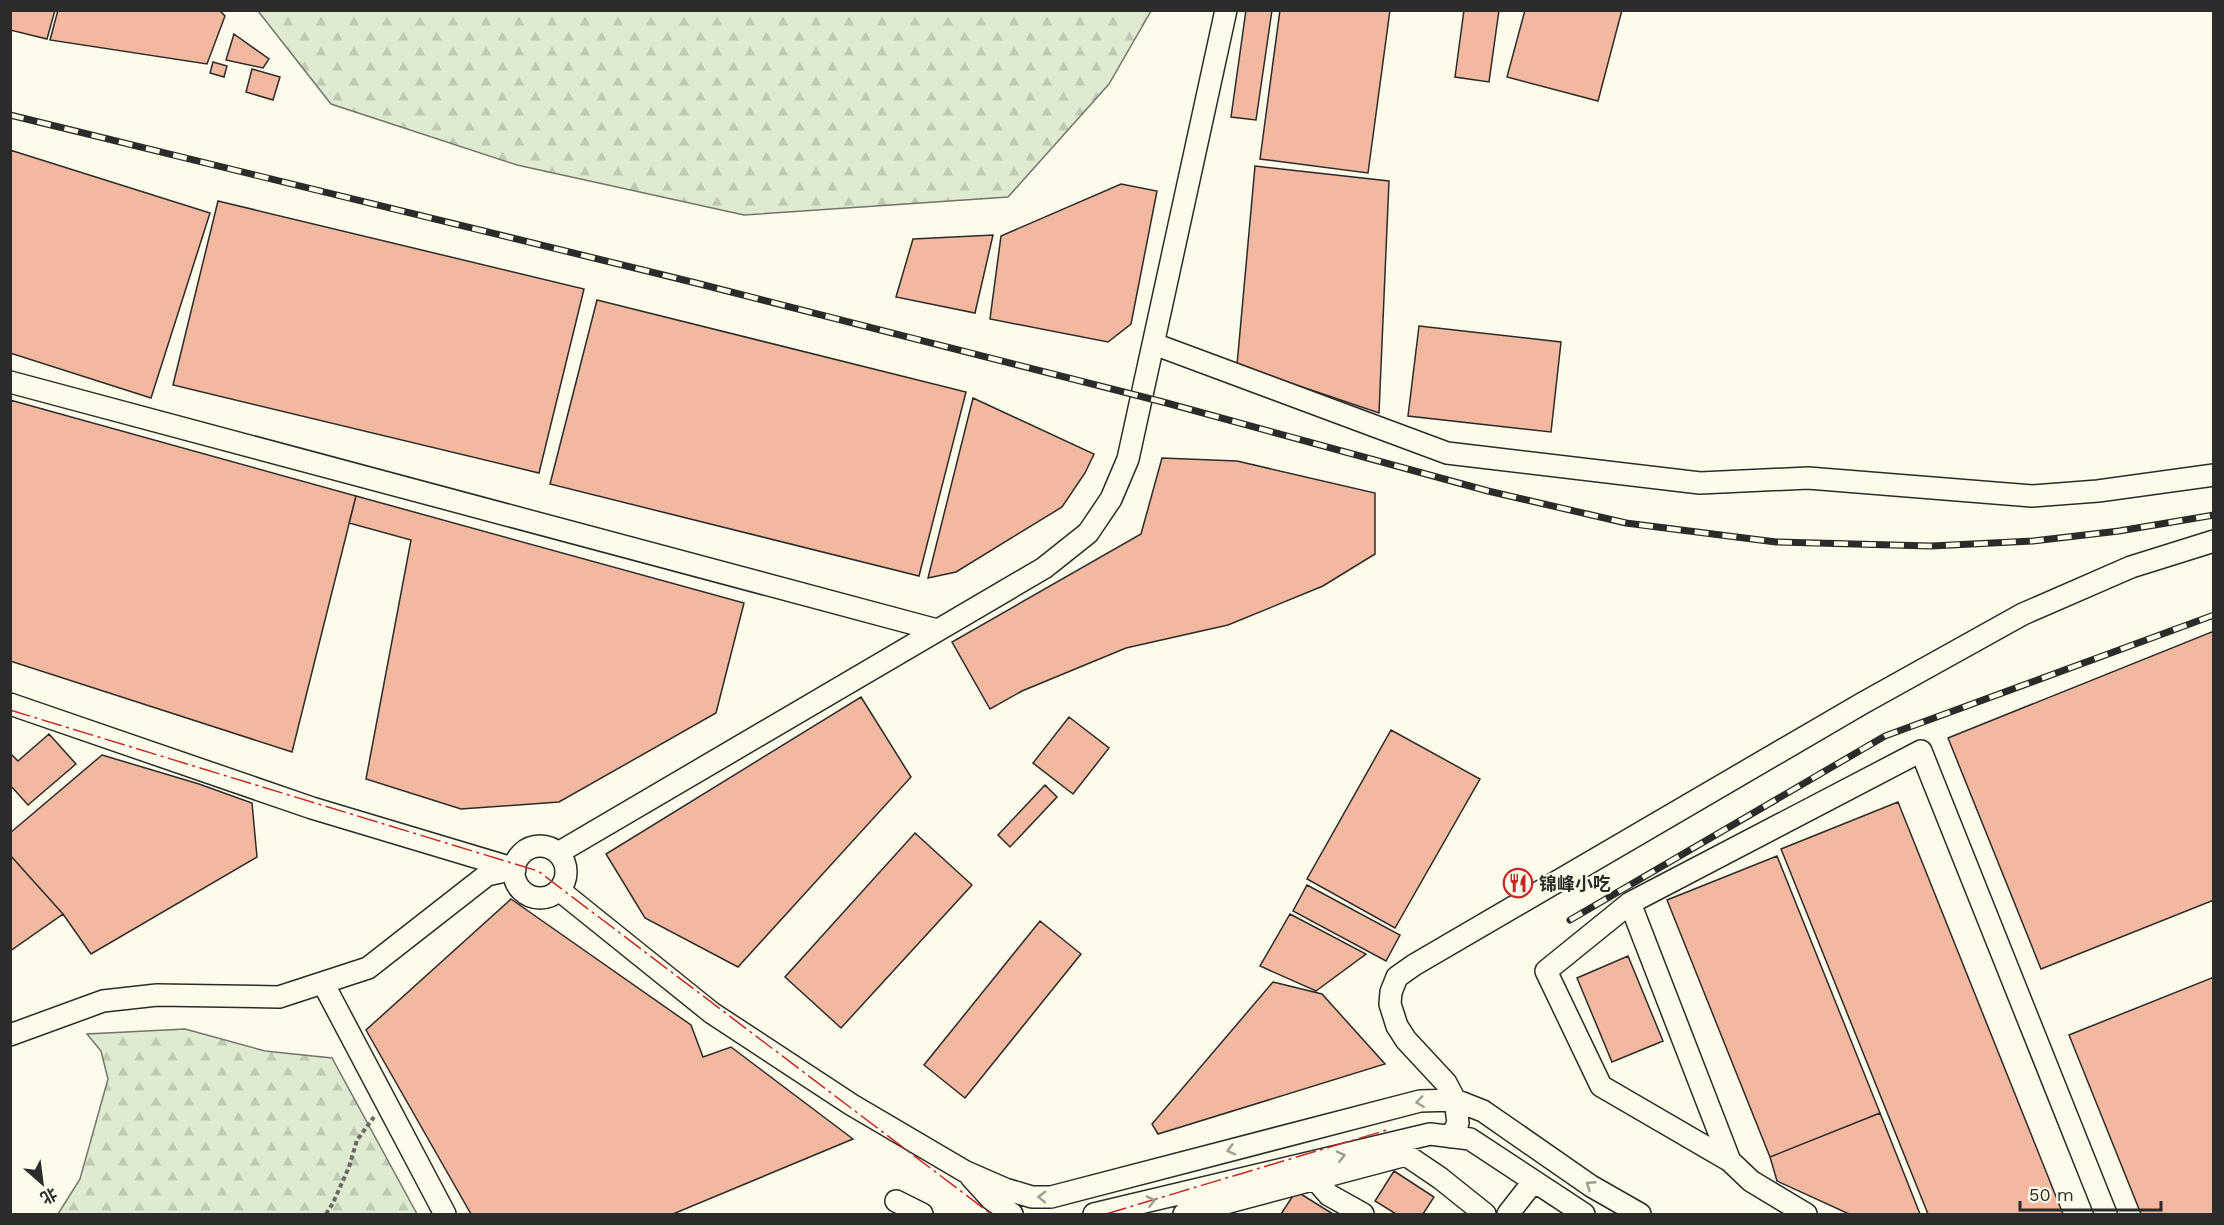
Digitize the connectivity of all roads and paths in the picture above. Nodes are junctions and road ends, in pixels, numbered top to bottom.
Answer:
1 (1226, 10) edge
2 (1154, 344) junction
3 (10, 382) edge
4 (2214, 475) edge
5 (2214, 542) edge
6 (937, 630) junction
7 (10, 704) edge
8 (558, 853) junction
9 (514, 869) junction
10 (559, 890) junction
11 (1630, 903) junction
12 (323, 983) junction
13 (10, 1035) edge
14 (1451, 1092) junction
15 (385, 1102) junction
16 (1450, 1137) junction
17 (1730, 1161) junction
18 (966, 1172) junction
19 (1316, 1179) junction
20 (1533, 1182) junction
21 (896, 1201) dead end
22 (1219, 1210) edge
23 (326, 1215) edge
24 (445, 1215) edge
25 (922, 1215) edge
26 (1012, 1215) edge
27 (1094, 1215) edge
28 (1185, 1215) edge
29 (1363, 1215) edge
30 (1485, 1215) edge
31 (1508, 1215) edge
32 (1584, 1215) edge
33 (1640, 1215) edge
34 (1806, 1215) edge
35 (2106, 1215) edge

1 - 2 street
2 - 4 street
2 - 6 street
3 - 6 street
5 - 14 street
6 - 8 street
7 - 9 street
8 - 9 street
8 - 10 street
9 - 10 street
9 - 12 street
10 - 18 street
11 - 17 street
11 - 17 street
11 - 35 street
12 - 13 street
12 - 15 street
14 - 16 street
14 -> 18 street
33 -> 14 street
15 - 23 path
15 - 24 street
16 - 20 street
27 -> 16 street
17 - 34 street
18 - 26 street
19 - 22 street
19 - 29 street
19 - 30 street
20 - 31 street
20 - 32 street
21 - 25 street
22 - 28 street

